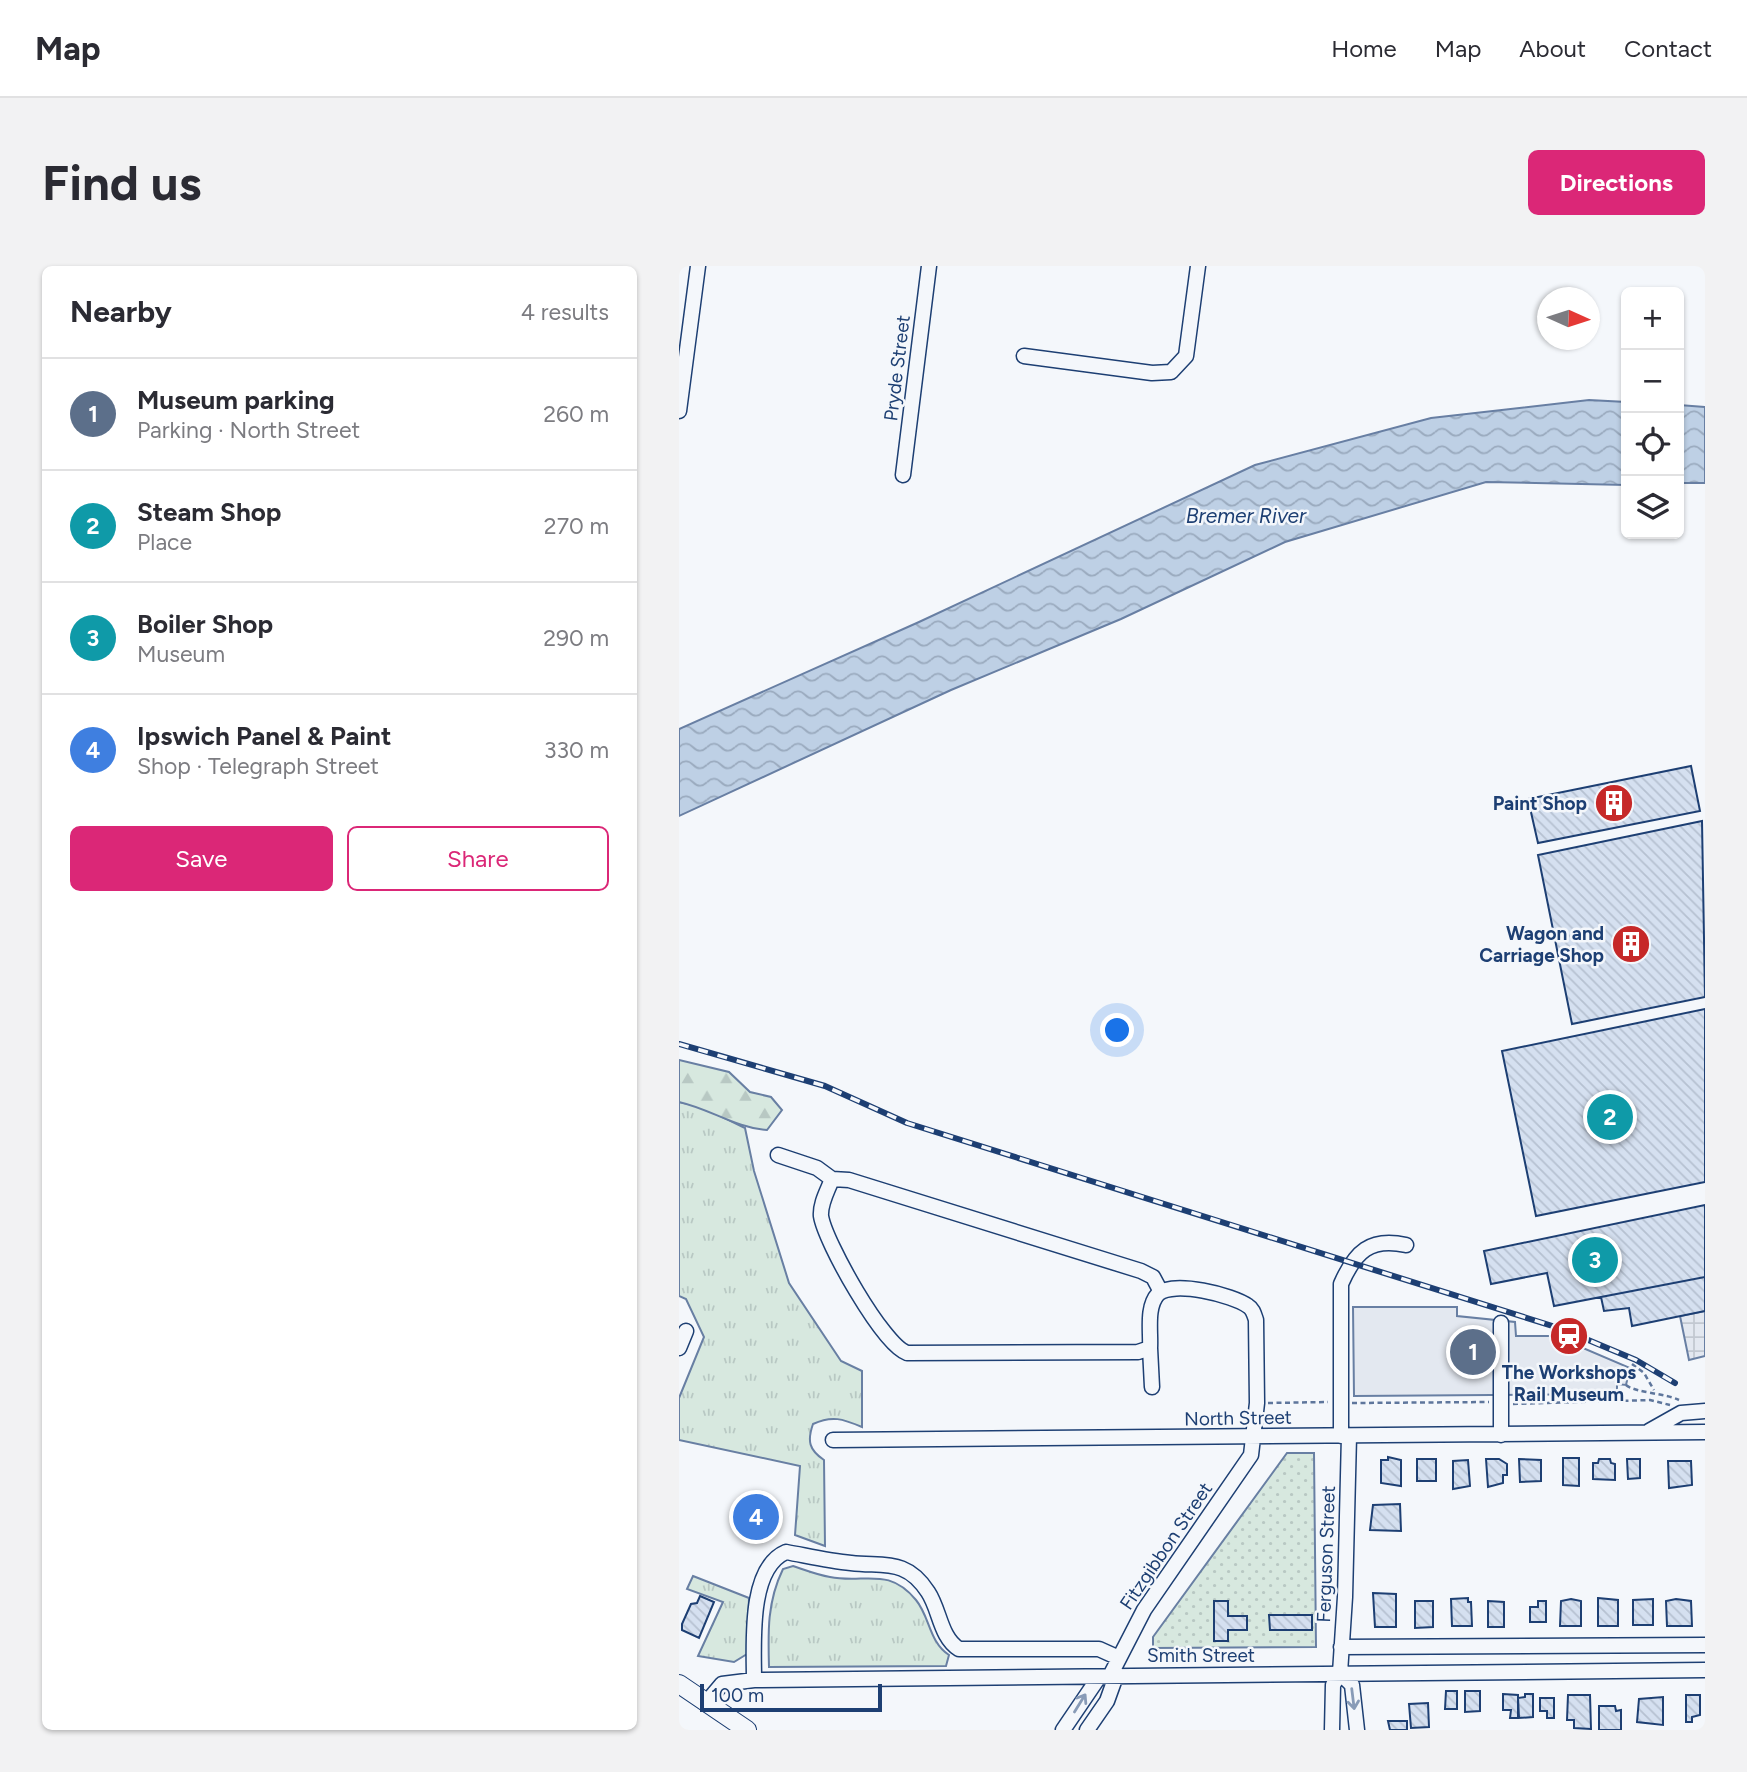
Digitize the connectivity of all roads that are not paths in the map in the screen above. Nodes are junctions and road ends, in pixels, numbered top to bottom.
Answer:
1 (698, 266) edge
2 (929, 266) edge
3 (1198, 266) edge
4 (684, 340) edge
5 (1024, 356) dead end
6 (679, 411) edge
7 (903, 475) dead end
8 (778, 1155) dead end
9 (832, 1179) junction
10 (1406, 1245) dead end
11 (1161, 1292) junction
12 (1501, 1323) dead end
13 (686, 1331) dead end
14 (679, 1348) edge
15 (1150, 1348) junction
16 (1152, 1387) dead end
17 (1705, 1411) edge
18 (1705, 1432) edge
19 (1644, 1433) junction
20 (1501, 1435) junction
21 (1345, 1436) junction
22 (1255, 1438) junction
23 (833, 1440) dead end
24 (1705, 1645) edge
25 (1341, 1647) junction
26 (1119, 1658) junction
27 (1705, 1670) edge
28 (1340, 1673) junction
29 (1109, 1676) junction
30 (754, 1680) junction
31 (679, 1684) edge
32 (706, 1703) junction
33 (741, 1728) edge
34 (1063, 1730) edge
35 (1087, 1730) edge
36 (1332, 1730) edge
37 (1357, 1730) edge

1 - 4 street
2 - 7 street, Pryde Street
3 - 5 street
4 - 6 street
8 - 9 street
9 - 11 street
9 - 15 street
10 - 21 street, Ferguson Street
11 - 15 street
11 - 22 street
12 - 20 street
13 - 14 street
15 - 16 street
17 - 19 street, North Street
18 - 19 street, North Street
19 - 20 street, North Street
20 - 21 street, North Street
21 - 22 street, North Street
21 - 25 street, Ferguson Street
22 - 23 street, North Street
22 - 26 street, Fitzgibbon Street
24 - 25 street
25 - 28 street, Ferguson Street
26 - 29 street, Fitzgibbon Street
26 - 30 street
27 - 28 street, Smith Street
28 - 29 street, Smith Street
28 - 36 street, Ferguson Street
28 -> 37 street, Ferguson Street
29 - 30 street, Smith Street
34 -> 29 street, Fitzgibbon Street
29 - 35 street, Fitzgibbon Street
30 - 32 street, Smith Street
31 - 32 main road
32 - 33 main road

